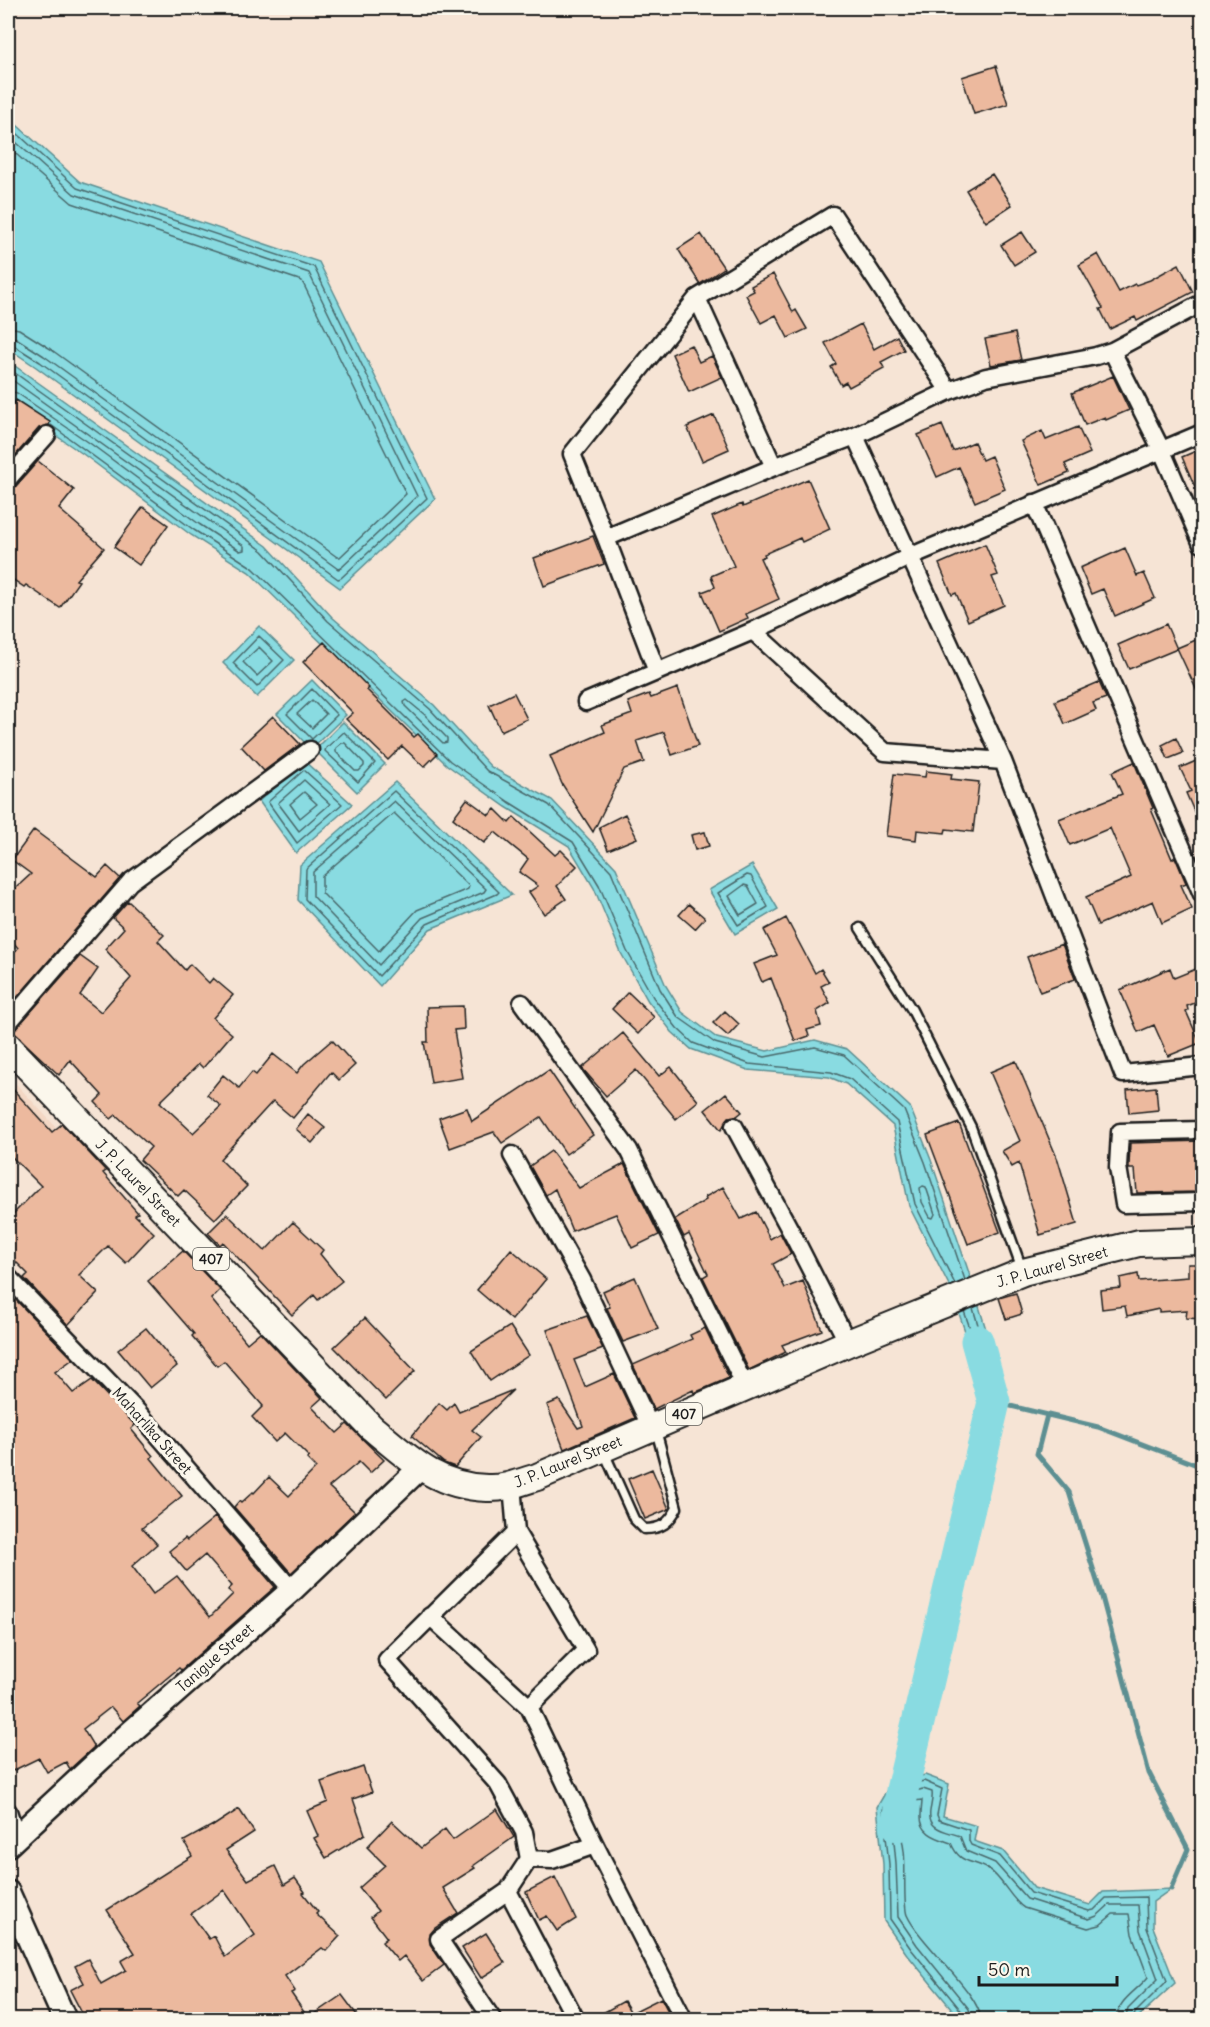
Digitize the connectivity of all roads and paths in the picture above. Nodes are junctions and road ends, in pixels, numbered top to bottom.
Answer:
1 (697, 298) junction
2 (1203, 303) edge
3 (1112, 351) junction
4 (949, 391) junction
5 (1203, 433) edge
6 (47, 435) dead end
7 (855, 436) junction
8 (1162, 452) junction
9 (774, 467) junction
10 (8, 479) edge
11 (1034, 503) junction
12 (606, 538) junction
13 (1202, 543) edge
14 (909, 557) junction
15 (753, 631) junction
16 (657, 672) junction
17 (586, 702) dead end
18 (310, 750) dead end
19 (1004, 760) junction
20 (1203, 894) edge
21 (860, 928) dead end
22 (522, 1003) dead end
23 (8, 1023) edge
24 (8, 1046) edge
25 (1203, 1066) edge
26 (734, 1126) dead end
27 (1203, 1130) edge
28 (512, 1155) dead end
29 (1203, 1202) edge
30 (1203, 1241) edge
31 (1023, 1272) junction
32 (8, 1277) edge
33 (848, 1343) junction
34 (746, 1388) junction
35 (653, 1427) junction
36 (603, 1449) junction
37 (420, 1468) junction
38 (512, 1485) junction
39 (516, 1532) junction
40 (292, 1590) junction
41 (430, 1616) junction
42 (529, 1707) junction
43 (8, 1811) edge
44 (12, 1841) edge
45 (595, 1845) junction
46 (529, 1859) junction
47 (508, 1891) junction
48 (8, 1892) edge
49 (66, 2019) edge
50 (494, 2019) edge
51 (576, 2019) edge
52 (684, 2019) edge

1 - 4 street
1 - 9 street
1 - 12 street
2 - 3 street
3 - 4 street
3 - 8 street
4 - 7 street
5 - 8 street
6 - 10 street
7 - 9 street
7 - 14 street
8 - 11 street
8 - 13 street
9 - 12 street
11 - 14 street
11 - 20 street
12 - 16 street
14 - 15 street
14 - 19 street
15 - 16 street
15 - 19 street
16 - 17 street
18 - 23 street
19 - 25 street
21 - 31 lane
22 - 34 street
24 - 37 main road, J. P. Laurel Street / 407
26 - 33 street
27 - 29 street
28 - 35 street
30 - 31 main road, J. P. Laurel Street / 407
31 - 33 main road, J. P. Laurel Street / 407
32 - 40 street, Maharlika Street
33 - 34 main road, J. P. Laurel Street / 407
34 - 35 main road, J. P. Laurel Street / 407
35 - 36 main road, J. P. Laurel Street / 407
35 - 36 lane
36 - 38 main road, J. P. Laurel Street / 407
37 - 38 main road, J. P. Laurel Street / 407
37 - 40 street, Tanigue Street
38 - 39 street
39 - 41 street
39 - 42 street
40 - 44 street, Tanigue Street
41 - 42 street
41 - 46 street
42 - 45 street
43 - 44 street
45 - 46 street
45 - 52 street
46 - 47 street
47 - 50 street
47 - 51 street
48 - 49 street

